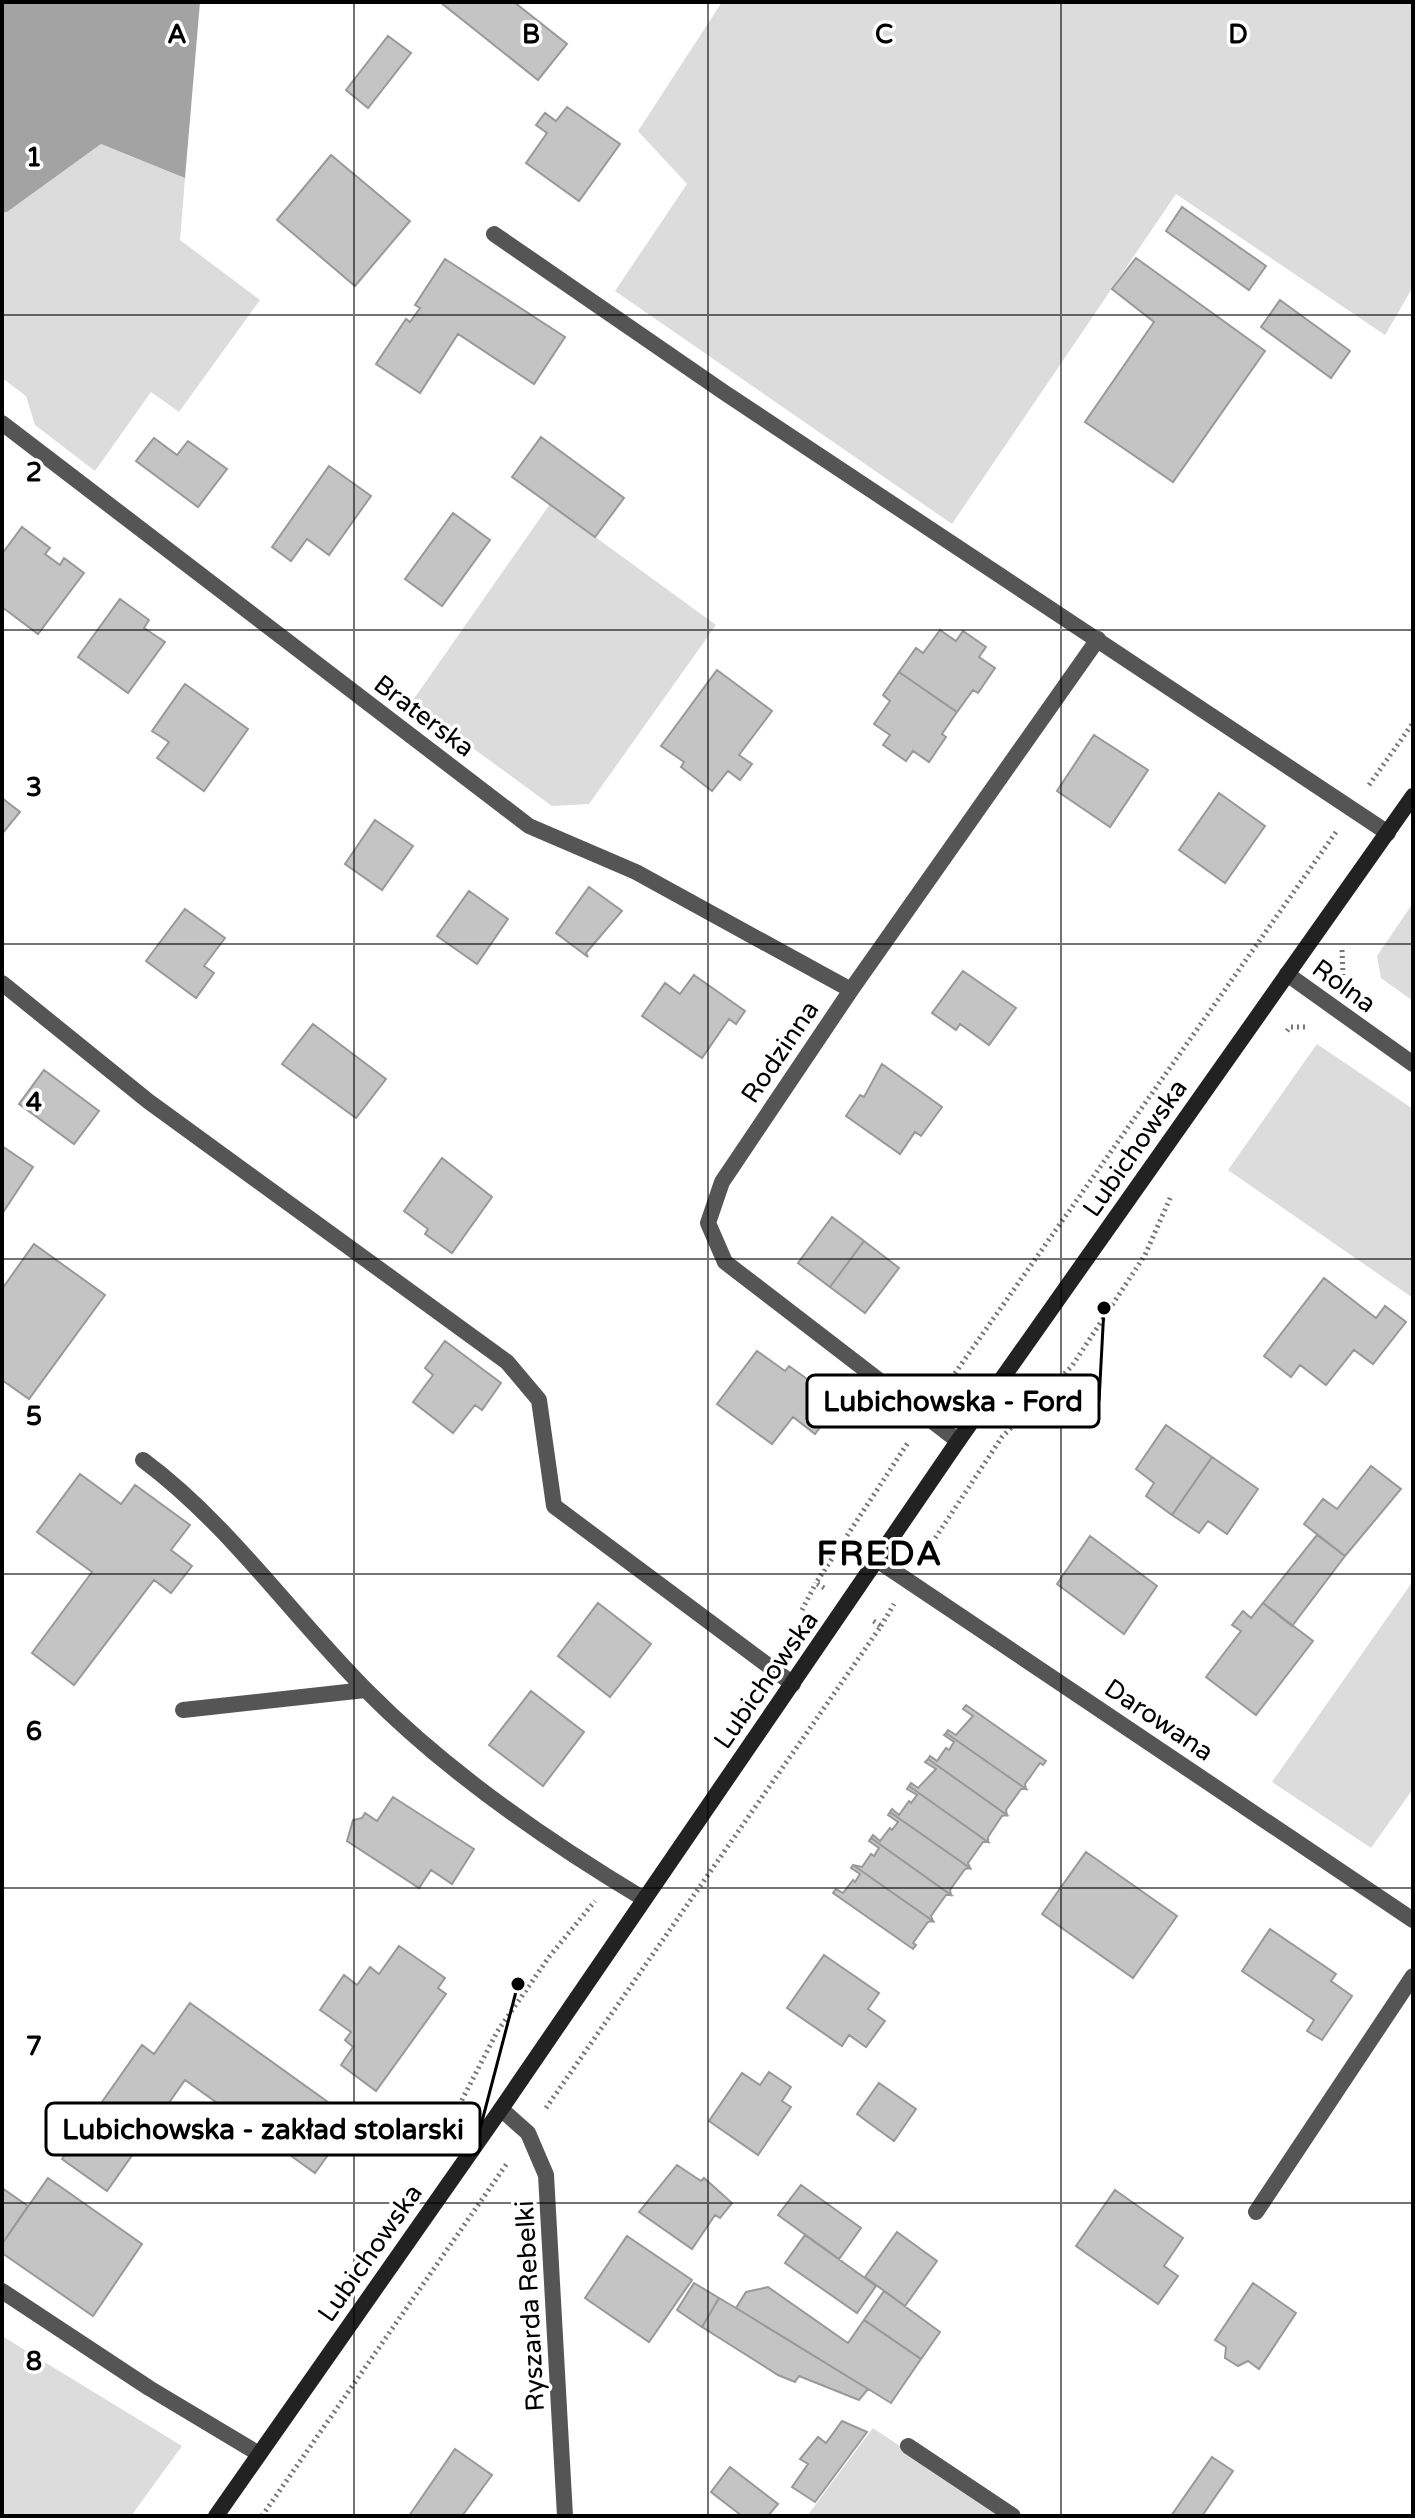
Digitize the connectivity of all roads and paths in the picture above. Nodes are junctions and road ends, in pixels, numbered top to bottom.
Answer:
1 (494, 234) dead end
2 (2, 423) edge
3 (1098, 639) junction
4 (1413, 723) edge
5 (1413, 796) edge
6 (1352, 810) junction
7 (1388, 833) junction
8 (1349, 938) dead end
9 (1287, 974) junction
10 (2, 983) edge
11 (851, 990) junction
12 (1333, 1009) junction
13 (1281, 1038) dead end
14 (1413, 1064) edge
15 (1174, 1188) dead end
16 (925, 1416) junction
17 (958, 1441) junction
18 (143, 1460) dead end
19 (877, 1560) junction
20 (907, 1580) junction
21 (816, 1583) junction
22 (849, 1603) junction
23 (796, 1621) dead end
24 (881, 1626) junction
25 (793, 1684) junction
26 (365, 1690) junction
27 (183, 1710) dead end
28 (613, 1881) junction
29 (644, 1899) junction
30 (1413, 1920) edge
31 (1413, 1976) edge
32 (501, 2109) junction
33 (447, 2130) dead end
34 (528, 2133) junction
35 (1256, 2212) dead end
36 (2, 2291) edge
37 (908, 2446) dead end
38 (259, 2454) junction
39 (216, 2516) edge
40 (262, 2516) edge
41 (565, 2516) edge
42 (1013, 2516) edge

1 - 3 street
2 - 11 street, Braterska
3 - 6 street
3 - 11 street, Rodzinna
4 - 6 path
5 - 7 street, Lubichowska
6 - 7 street
6 - 16 path
7 - 9 street, Lubichowska
8 - 12 path
9 - 12 street, Rolna
9 - 17 street, Lubichowska
10 - 25 street
11 - 16 street, Rodzinna
12 - 13 path
12 - 14 street, Rolna
15 - 20 path
16 - 17 street, Rodzinna
16 - 21 path
17 - 19 street, Lubichowska
18 - 26 street
19 - 20 street, Darowana
19 - 22 street, Lubichowska
20 - 24 path
20 - 30 street, Darowana
21 - 22 path
21 - 23 path
22 - 24 path
22 - 25 street, Lubichowska
24 - 34 path
25 - 29 street, Lubichowska
26 - 27 street
26 - 28 street
28 - 29 street
28 - 33 path
29 - 32 street, Lubichowska
31 - 35 street
32 - 34 street, Ryszarda Rebelki
32 - 38 street, Lubichowska
34 - 40 path
34 - 41 street, Ryszarda Rebelki
36 - 38 street
37 - 42 street
38 - 39 street, Lubichowska

